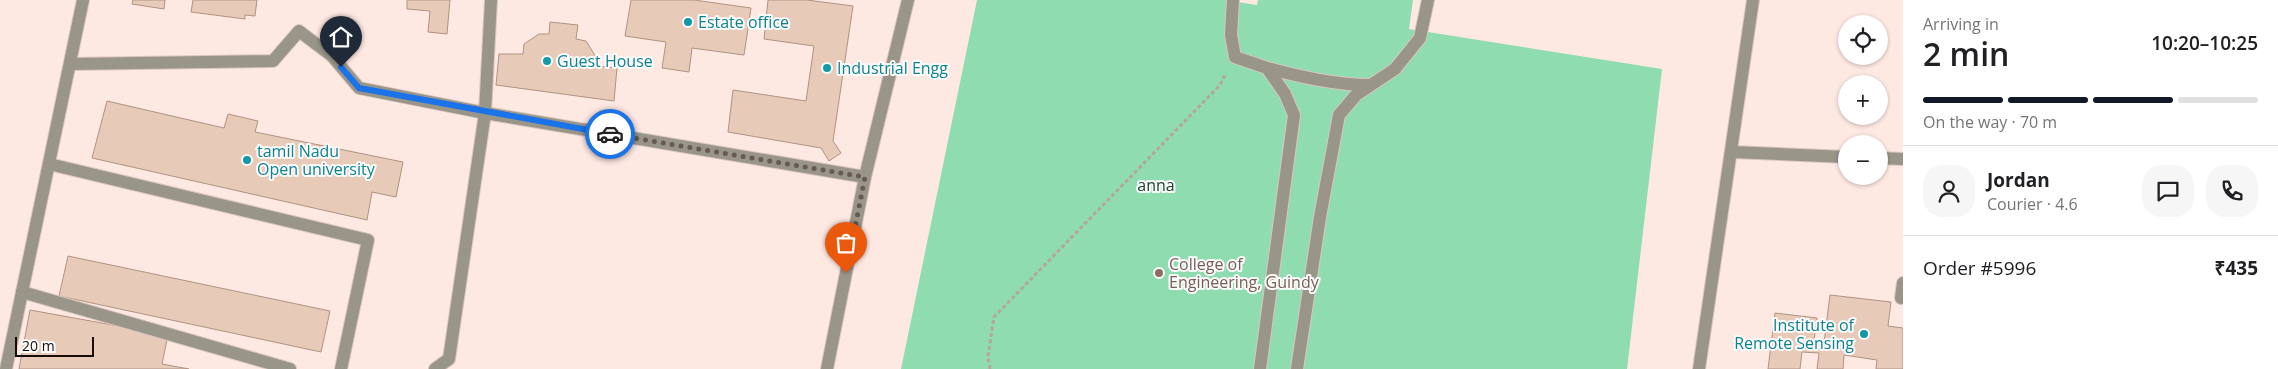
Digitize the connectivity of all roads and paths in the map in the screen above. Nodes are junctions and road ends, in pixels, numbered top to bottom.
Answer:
1 (83, 0) edge
2 (491, 0) edge
3 (908, 0) edge
4 (1233, 0) edge
5 (1428, 0) edge
6 (1753, 0) edge
7 (1235, 57) junction
8 (70, 64) junction
9 (1267, 68) junction
10 (1371, 84) junction
11 (485, 112) junction
12 (1732, 152) junction
13 (1838, 157) edge
14 (1888, 158) edge
15 (1903, 159) edge
16 (49, 164) junction
17 (865, 177) junction
18 (1903, 283) edge
19 (22, 292) junction
20 (1901, 298) dead end
21 (6, 369) edge
22 (290, 369) edge
23 (341, 369) edge
24 (435, 369) edge
25 (827, 369) edge
26 (990, 369) edge
27 (1260, 369) edge
28 (1297, 369) edge
29 (1699, 369) edge

1 - 8 lane
2 - 11 lane
3 - 17 lane
4 - 7 lane
5 - 10 lane
6 - 12 lane
7 - 9 lane
7 - 26 path
8 - 11 lane
8 - 16 lane
9 - 10 lane
9 - 27 lane
10 - 28 lane
11 - 17 lane
11 - 24 lane
12 - 13 lane
12 - 29 lane
14 - 15 lane
16 - 19 lane
16 - 23 lane
17 - 25 lane
18 - 20 lane
19 - 21 lane
19 - 22 lane

